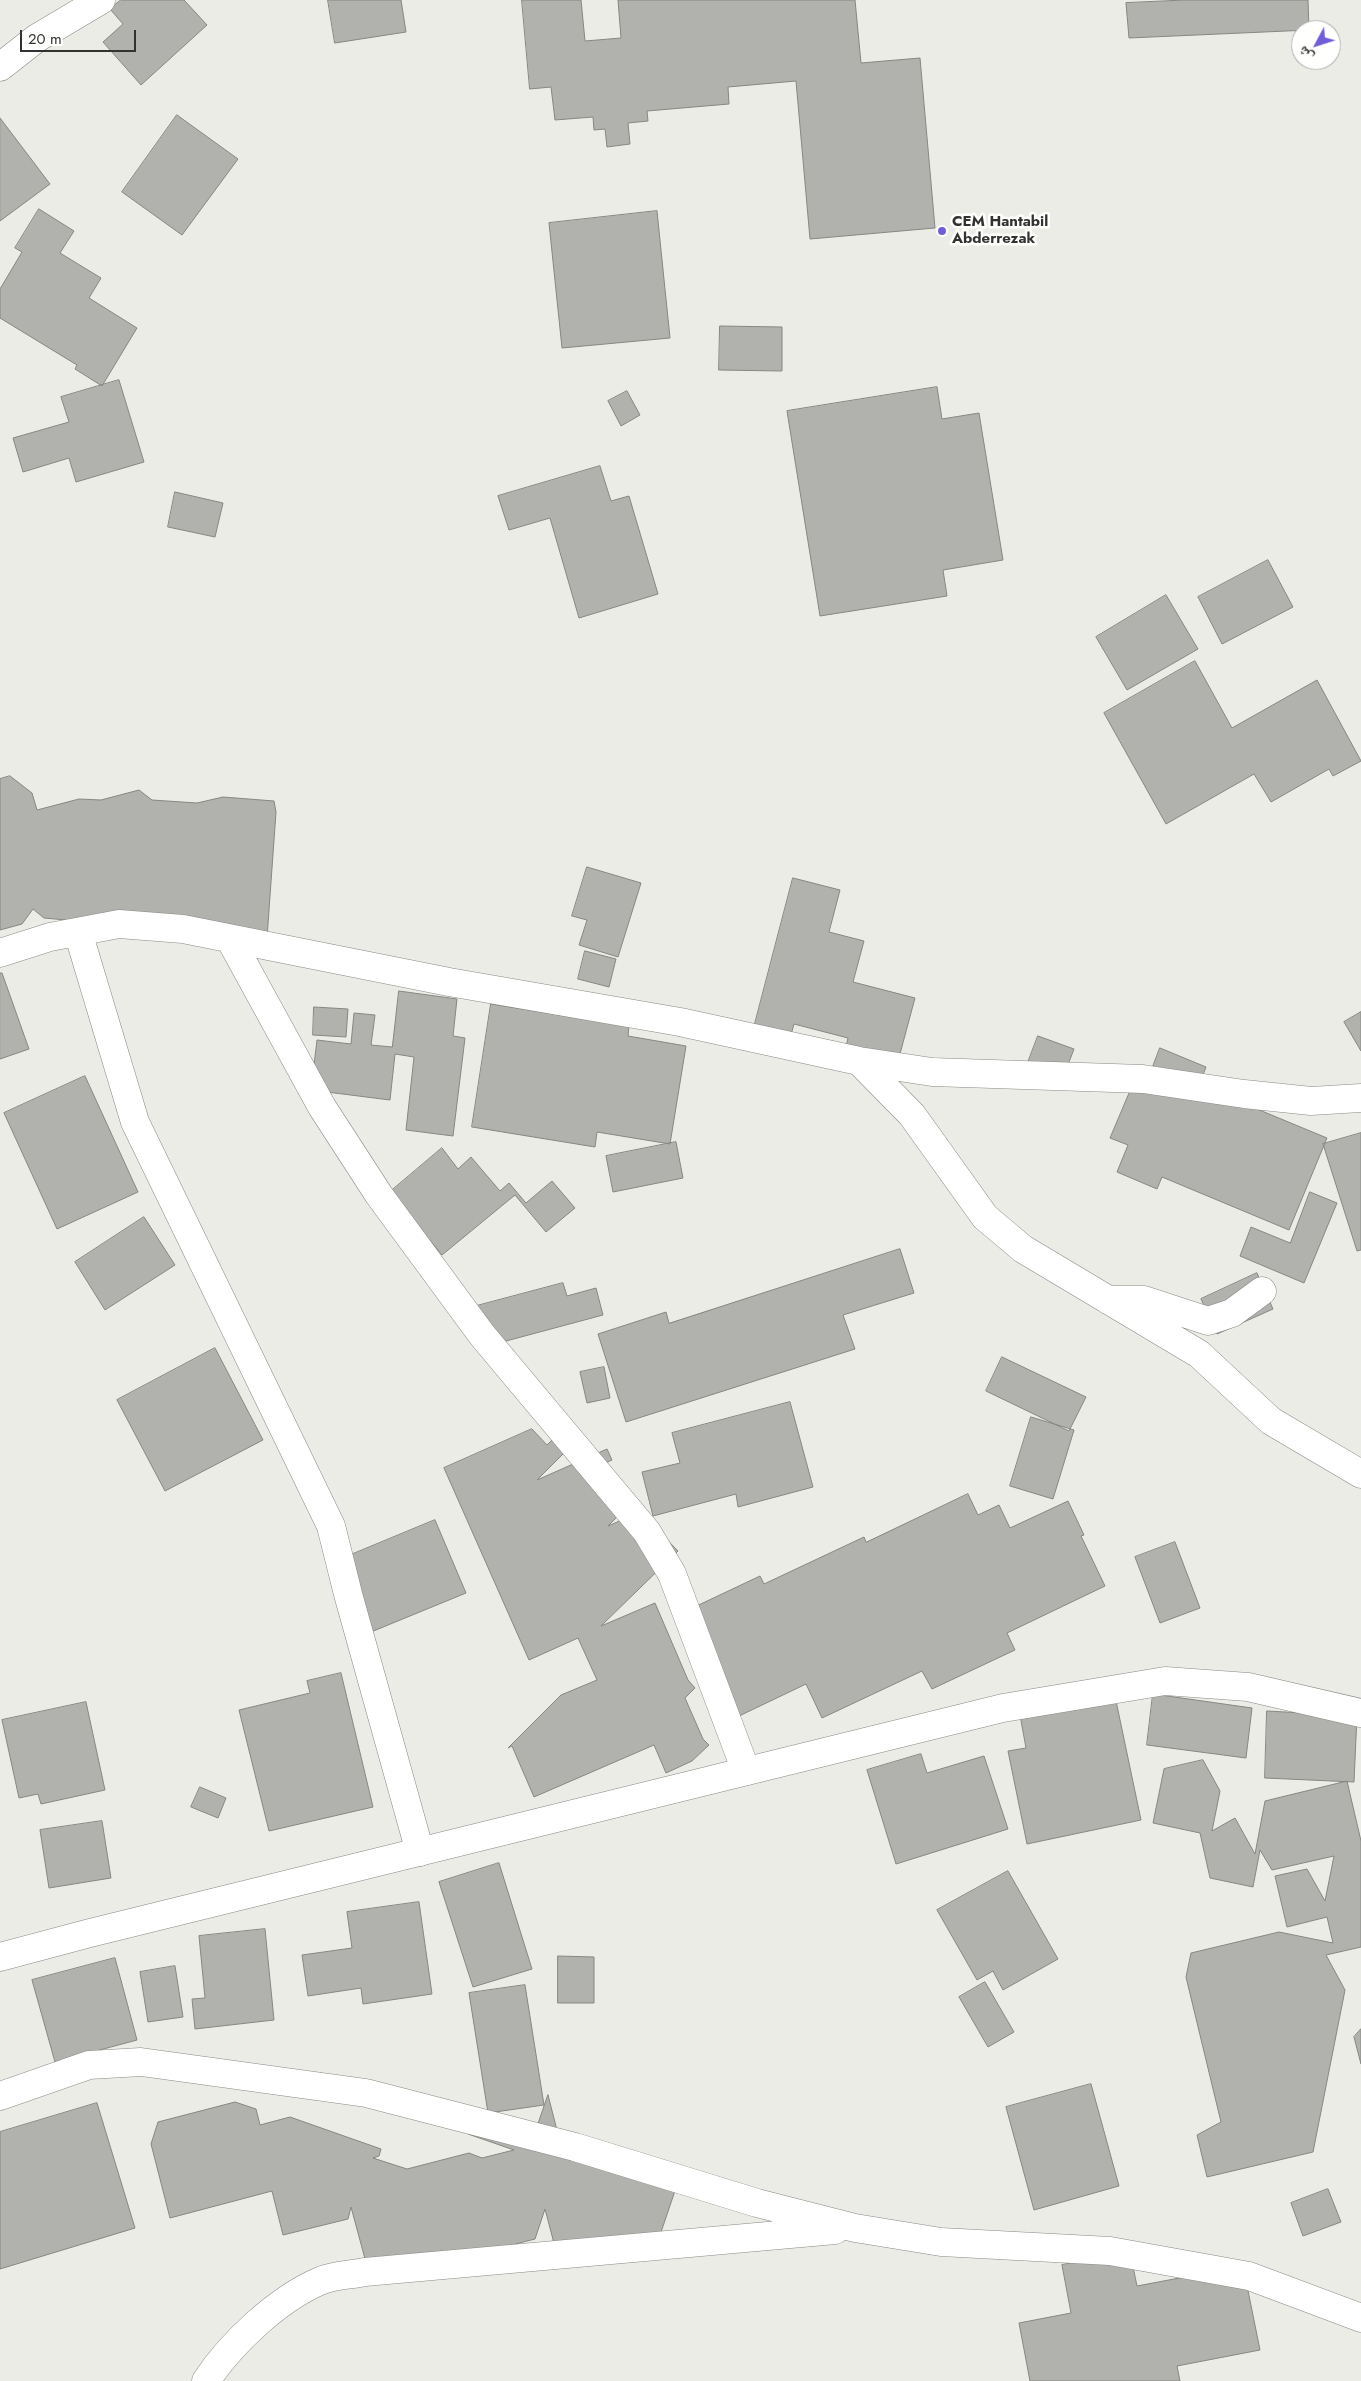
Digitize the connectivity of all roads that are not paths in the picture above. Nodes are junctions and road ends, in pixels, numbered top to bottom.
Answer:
1 (101, 0) edge
2 (0, 66) edge
3 (78, 932) junction
4 (230, 939) junction
5 (0, 953) edge
6 (859, 1061) junction
7 (1361, 1098) edge
8 (1262, 1292) dead end
9 (1108, 1300) junction
10 (1361, 1474) edge
11 (1361, 1713) edge
12 (746, 1771) junction
13 (420, 1852) junction
14 (0, 1957) edge
15 (0, 2096) edge
16 (855, 2228) junction
17 (1361, 2318) edge
18 (206, 2381) edge

1 - 2 street
3 - 4 street
3 - 5 street
3 - 13 street
4 - 6 street
4 - 12 street
6 - 7 street
6 - 9 street
8 - 9 street
9 - 10 street
11 - 12 street
12 - 13 street
13 - 14 street
15 - 16 street
16 - 17 street
16 - 18 street

